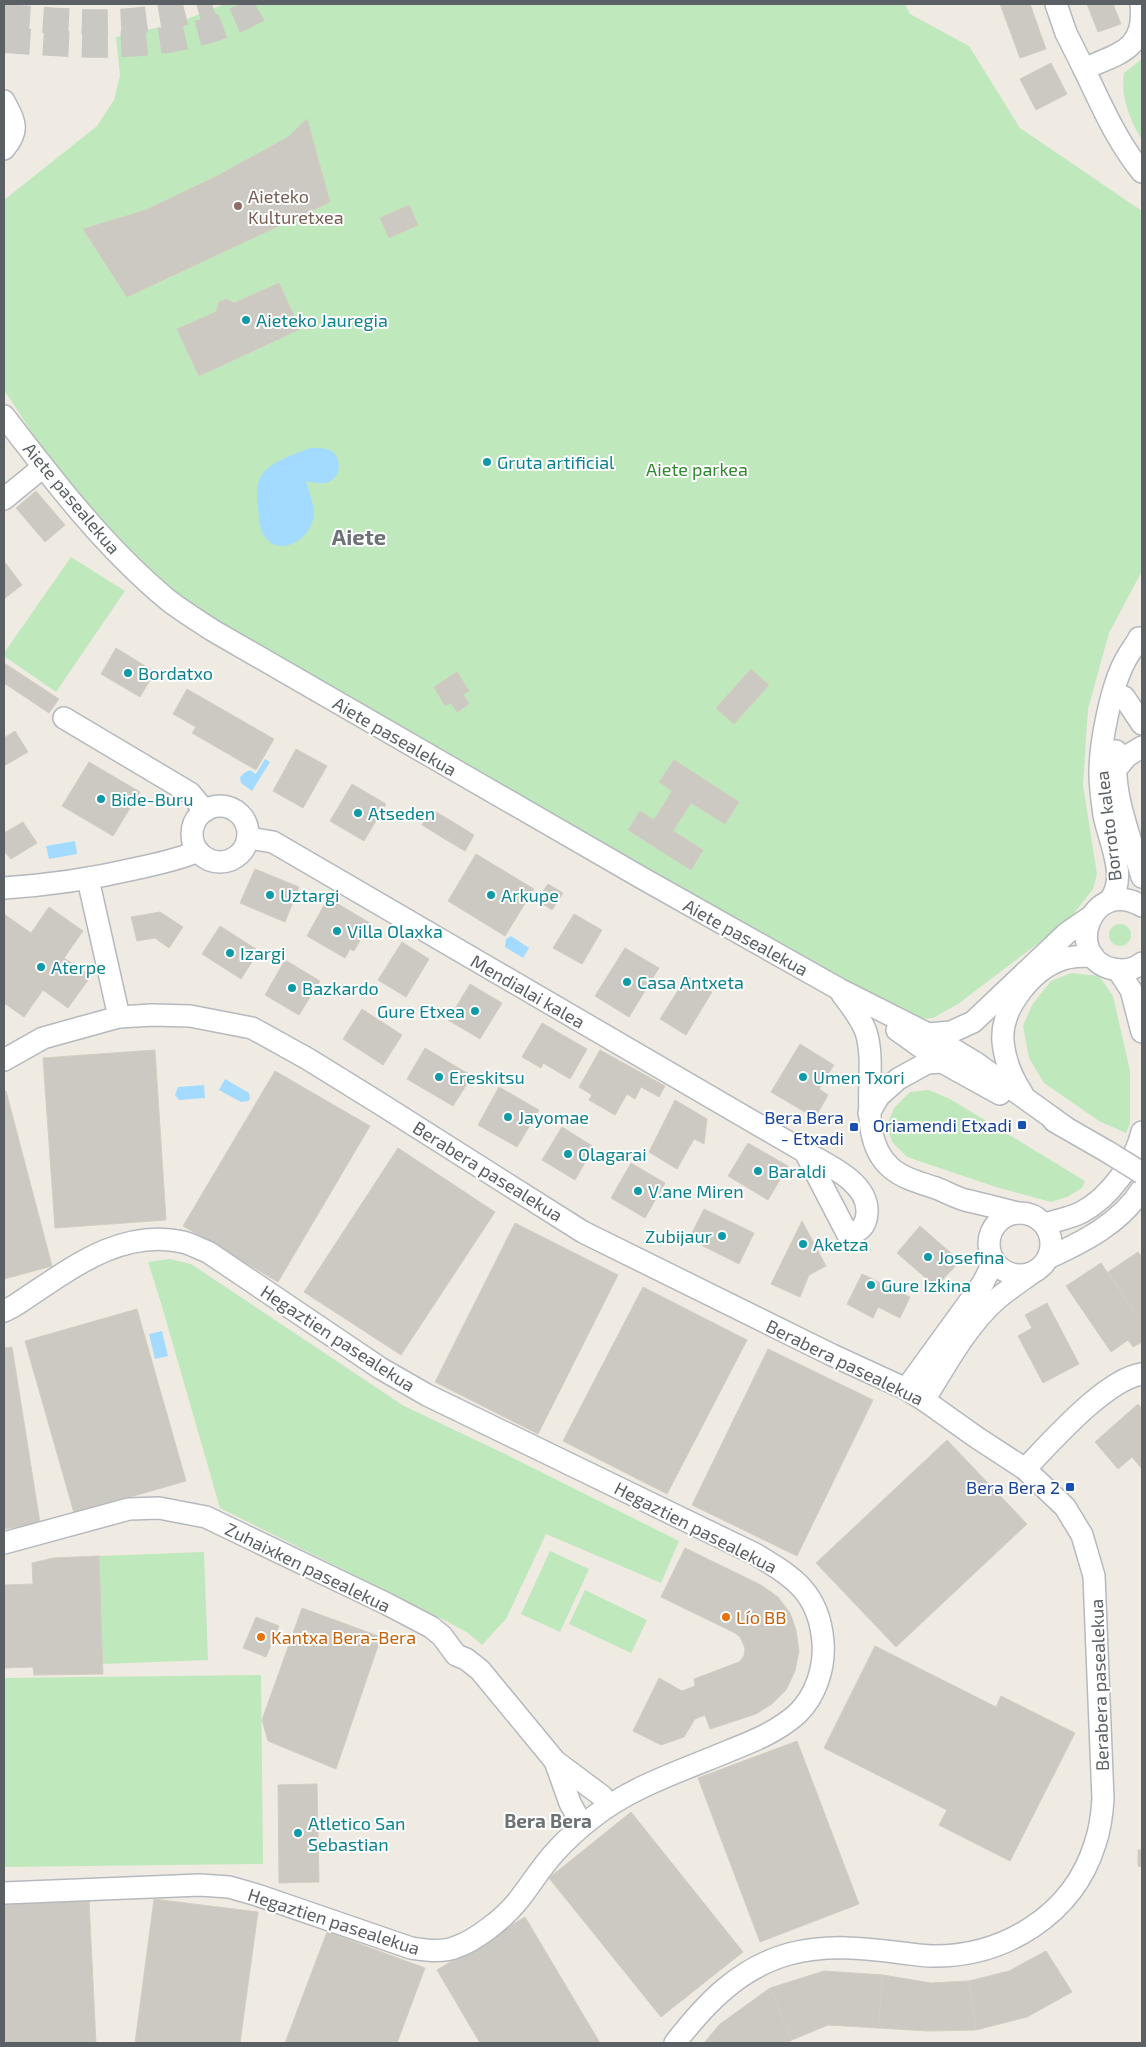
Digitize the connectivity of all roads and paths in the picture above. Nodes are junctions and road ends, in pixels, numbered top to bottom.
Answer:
1 (1056, 4) edge
2 (1141, 4) edge
3 (1084, 69) junction
4 (4, 100) edge
5 (4, 149) edge
6 (1142, 172) edge
7 (4, 416) edge
8 (43, 467) junction
9 (4, 499) edge
10 (1141, 635) edge
11 (1124, 697) junction
12 (64, 718) dead end
13 (1142, 724) edge
14 (1142, 747) edge
15 (1115, 769) junction
16 (204, 811) junction
17 (248, 838) junction
18 (198, 851) junction
19 (1114, 856) junction
20 (1142, 877) edge
21 (88, 879) junction
22 (4, 888) edge
23 (1110, 900) junction
24 (1142, 906) edge
25 (1092, 916) junction
26 (1093, 956) junction
27 (1142, 963) edge
28 (1118, 970) junction
29 (839, 990) junction
30 (119, 1018) junction
31 (1142, 1032) edge
32 (928, 1034) junction
33 (4, 1060) edge
34 (942, 1062) junction
35 (1023, 1095) junction
36 (869, 1113) junction
37 (1065, 1127) junction
38 (1142, 1132) edge
39 (805, 1152) dead end
40 (1142, 1173) edge
41 (1142, 1190) edge
42 (963, 1199) junction
43 (1016, 1213) junction
44 (1045, 1224) junction
45 (990, 1238) junction
46 (1048, 1258) junction
47 (994, 1261) junction
48 (1032, 1273) junction
49 (4, 1311) edge
50 (1142, 1374) edge
51 (906, 1389) junction
52 (924, 1400) junction
53 (1025, 1469) junction
54 (4, 1543) edge
55 (555, 1761) junction
56 (608, 1805) junction
57 (582, 1825) junction
58 (4, 1893) edge
59 (675, 2043) edge

1 - 3 street
2 - 3 street
3 - 6 street
4 - 5 street
7 - 8 street, Aiete pasealekua
8 - 9 street
8 - 29 street, Aiete pasealekua
10 - 11 street, Borroto kalea
10 - 19 street, Borroto kalea
11 - 13 street
11 - 15 street, Borroto kalea
12 - 16 street
14 - 15 street
15 - 19 street
15 - 20 street, Borroto kalea
16 - 17 street
16 - 18 street
17 - 18 street
17 - 39 street, Mendialai kalea
18 - 21 street
19 - 23 street, Borroto kalea
21 - 22 street
21 - 30 street
23 - 24 street
23 - 25 street
25 - 26 street
25 - 32 street
26 - 28 street
26 - 35 street
27 - 28 street
28 - 31 street
29 - 32 street, Aiete pasealekua
29 - 34 street, Aiete pasealekua
29 - 36 street
30 - 33 street, Berabera pasealekua
30 - 51 street, Berabera pasealekua
32 - 35 street, Aiete pasealekua
34 - 36 street
34 - 37 street, Aiete pasealekua
35 - 37 street, Aiete pasealekua
36 - 42 street
37 - 40 street, Aiete pasealekua, bridge
38 - 44 street
41 - 46 street
42 - 43 street
42 - 45 street
43 - 44 street
43 - 45 street
44 - 46 street
45 - 47 street
46 - 48 street
47 - 48 street
47 - 51 street
48 - 52 street
49 - 56 street, Hegaztien pasealekua
50 - 53 street
51 - 52 street, Berabera pasealekua
52 - 53 street, Berabera pasealekua
53 - 59 street, Berabera pasealekua
54 - 55 street, Zuhaixken pasealekua
55 - 56 street, Zuhaixken pasealekua
55 - 57 street, Zuhaixken pasealekua
56 - 57 street, Hegaztien pasealekua
57 - 58 street, Hegaztien pasealekua

